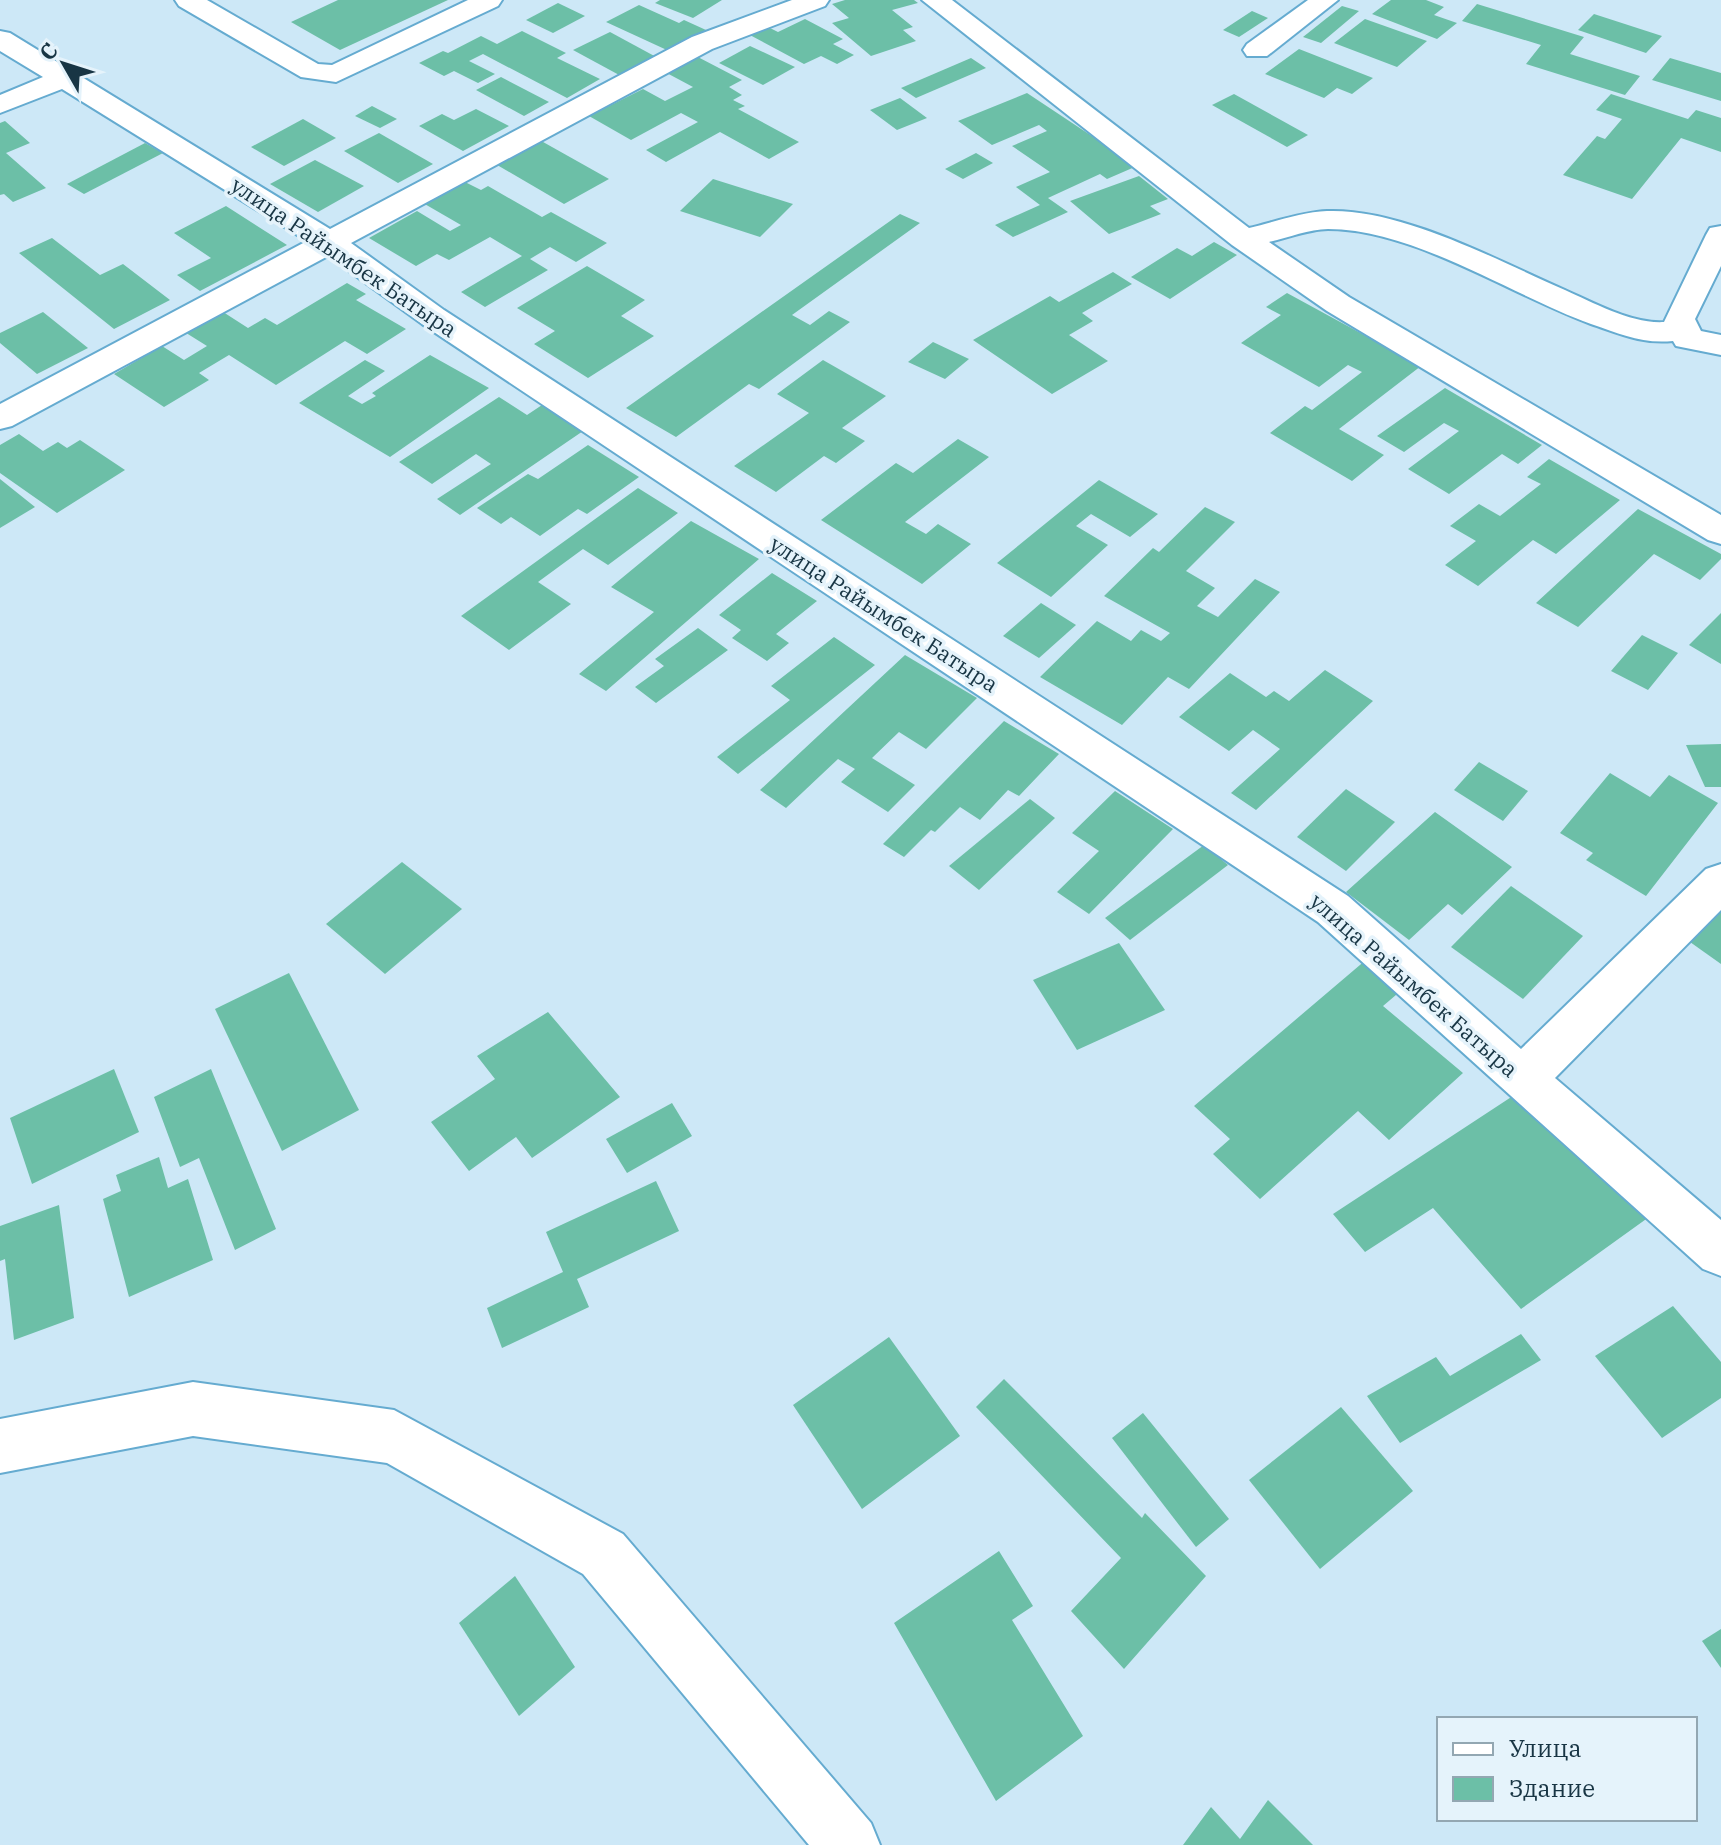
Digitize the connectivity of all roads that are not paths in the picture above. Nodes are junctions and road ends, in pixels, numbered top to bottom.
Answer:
1 (188, 0) edge
2 (489, 0) edge
3 (816, 0) edge
4 (935, 0) edge
5 (1325, 0) edge
6 (0, 39) edge
7 (1257, 50) dead end
8 (65, 78) junction
9 (0, 105) edge
10 (1721, 235) edge
11 (1243, 238) junction
12 (328, 241) junction
13 (1685, 330) junction
14 (1721, 345) edge
15 (0, 418) edge
16 (1721, 531) edge
17 (1721, 882) edge
18 (1522, 1079) junction
19 (1721, 1252) edge
20 (0, 1446) edge
21 (849, 1845) edge

1 - 2 street
3 - 12 street
4 - 11 street
5 - 7 street
6 - 8 street, улица Райымбек Батыра
8 - 9 street
8 - 12 street, улица Райымбек Батыра
10 - 13 street
11 - 13 street
11 - 16 street
12 - 15 street
12 - 18 street, улица Райымбек Батыра
13 - 14 street
17 - 18 street
18 - 19 street, улица Райымбек Батыра
20 - 21 street

